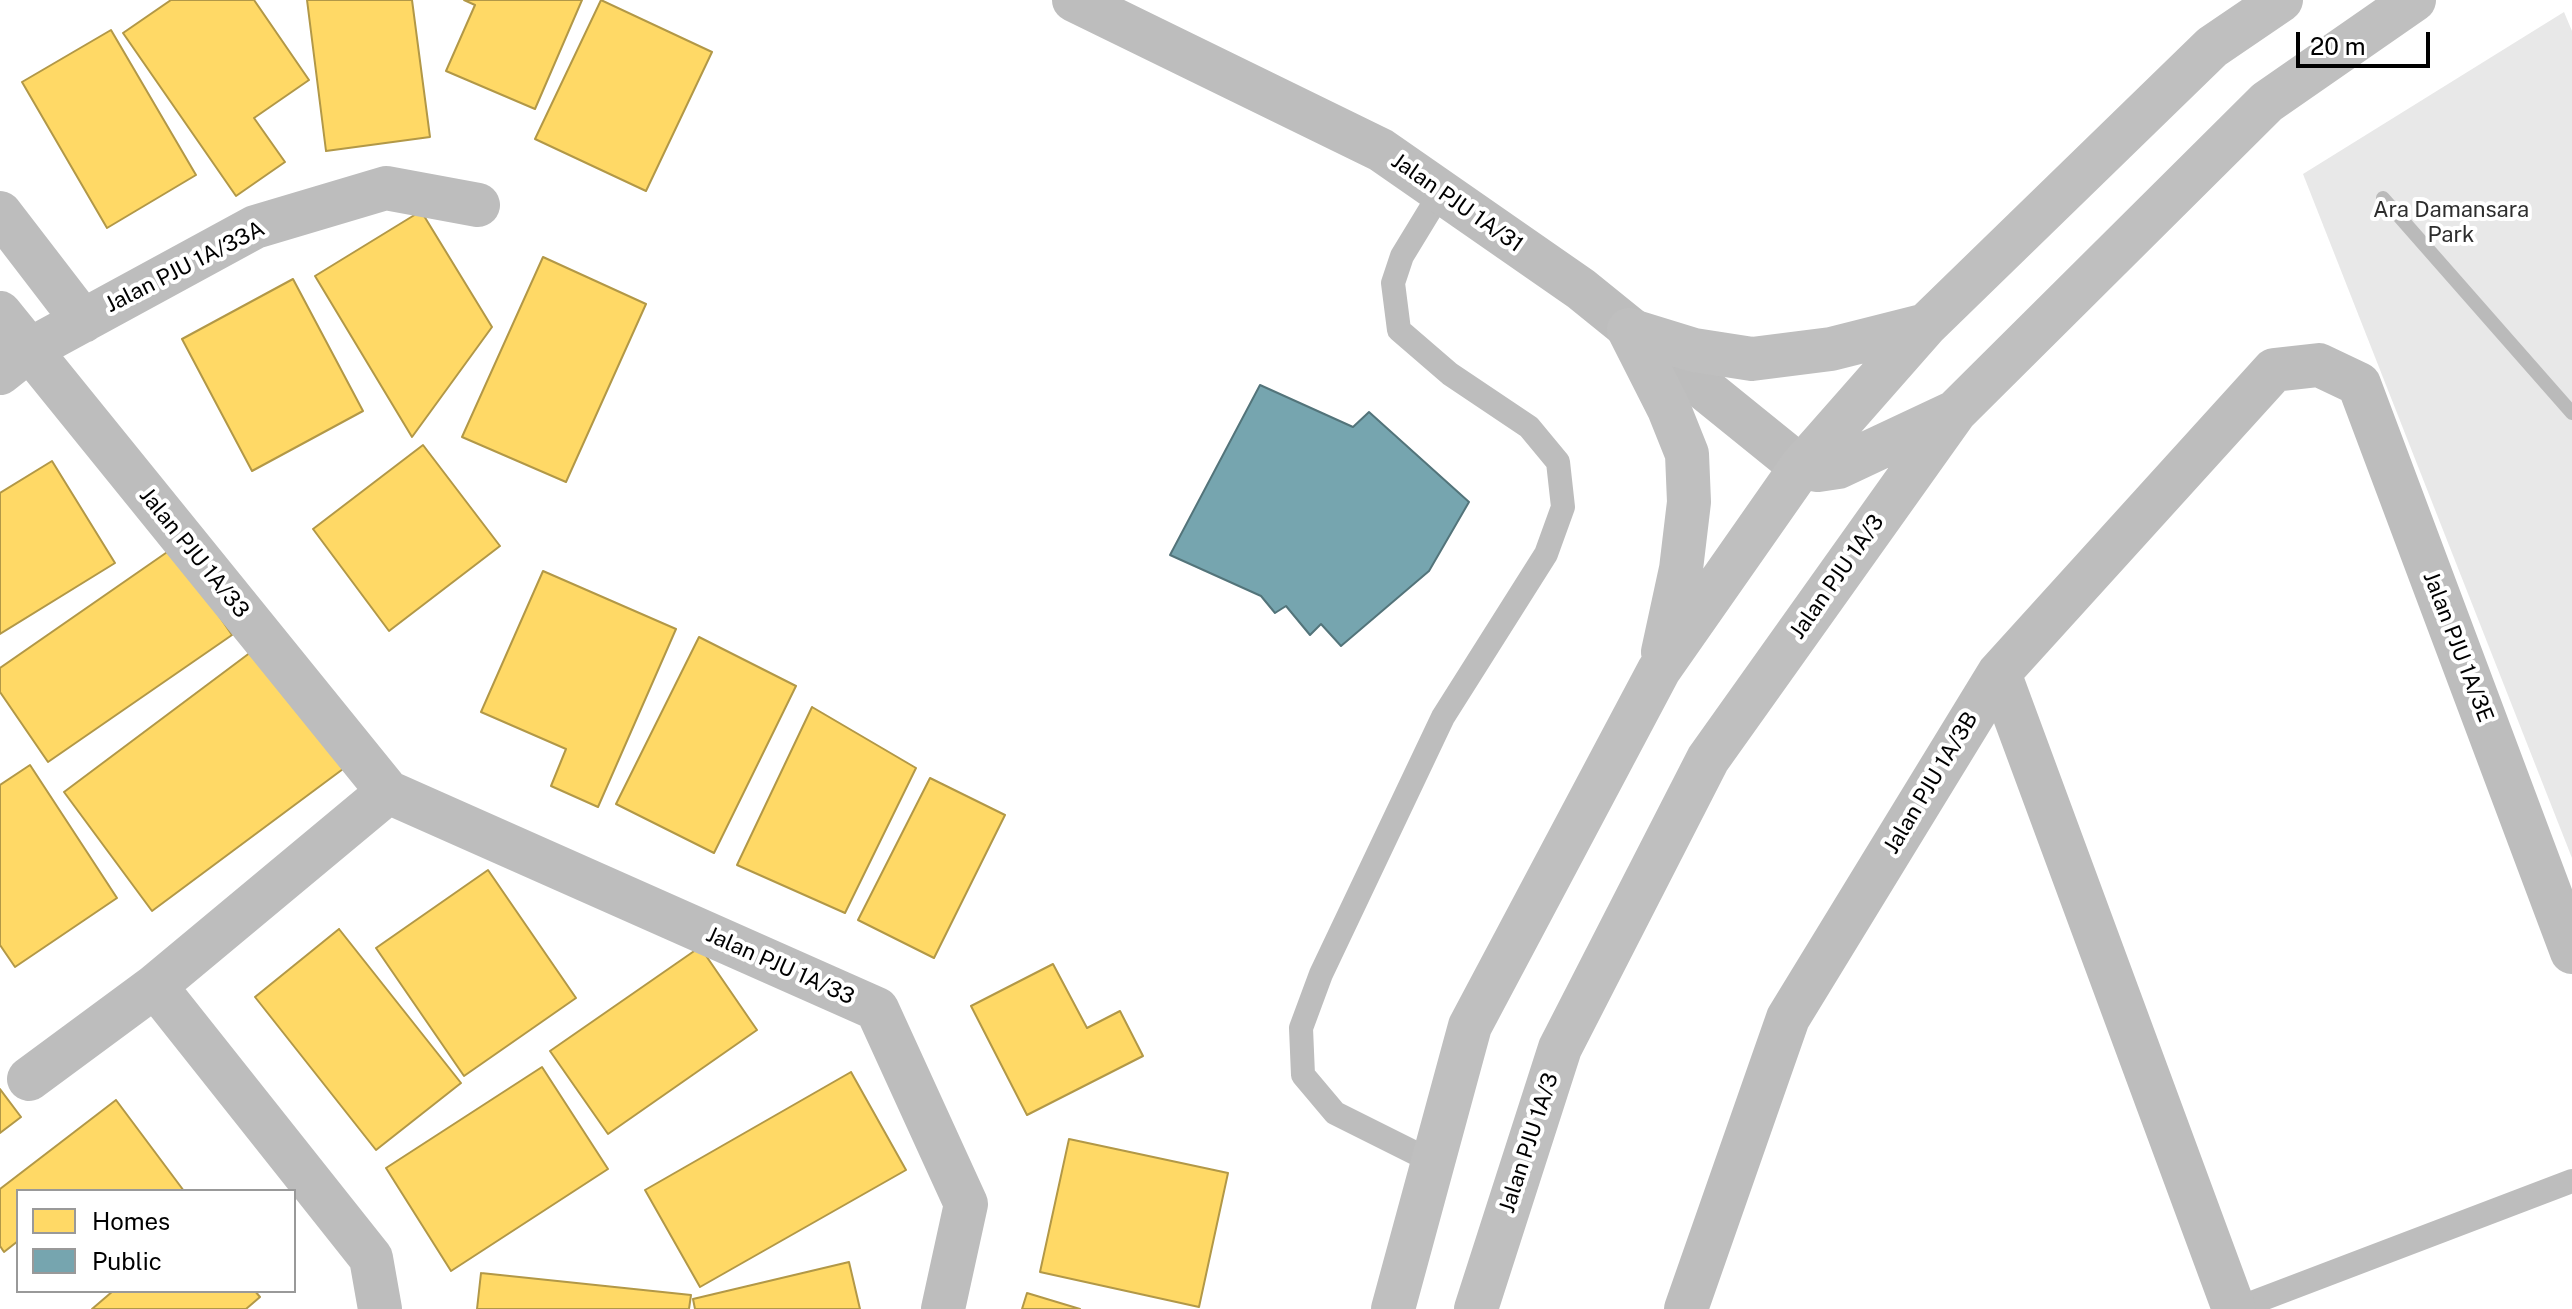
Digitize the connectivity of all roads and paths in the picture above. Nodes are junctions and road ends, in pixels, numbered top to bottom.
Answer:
1 (1074, 0) edge
2 (2281, 0) edge
3 (2414, 0) edge
4 (1441, 192) junction
5 (478, 205) dead end
6 (0, 213) edge
7 (0, 313) edge
8 (83, 321) junction
9 (1926, 325) junction
10 (1629, 330) junction
11 (15, 362) edge
12 (2319, 365) joint
13 (1955, 412) junction
14 (1801, 467) junction
15 (1659, 670) junction
16 (1999, 673) junction
17 (388, 792) junction
18 (2572, 952) edge
19 (155, 986) junction
20 (29, 1079) dead end
21 (1433, 1162) junction
22 (2572, 1181) edge
23 (380, 1309) edge
24 (943, 1309) edge
25 (1393, 1309) edge
26 (1476, 1309) edge
27 (1686, 1309) edge
28 (2235, 1309) edge

1 - 4 street, Jalan PJU 1A/31
2 - 9 street
3 - 13 street, Jalan PJU 1A/3
4 - 10 street, Jalan PJU 1A/31
4 - 21 lane
5 - 8 street, Jalan PJU 1A/33A
6 - 8 street
7 - 11 street, Jalan PJU 1A/33
8 - 11 street, Jalan PJU 1A/33A
9 - 10 street
9 - 14 street
10 - 14 street, Jalan PJU 1A/31
10 - 15 street
11 - 17 street, Jalan PJU 1A/33
12 - 16 street, Jalan PJU 1A/3B
12 - 18 street, Jalan PJU 1A/3E
13 - 14 street
13 - 26 street, Jalan PJU 1A/3
14 - 15 street
15 - 21 street
16 - 27 street, Jalan PJU 1A/3B
16 - 28 street
17 - 19 street
17 - 24 street, Jalan PJU 1A/33
19 - 20 street
19 - 23 street
21 - 25 street
22 - 28 lane

